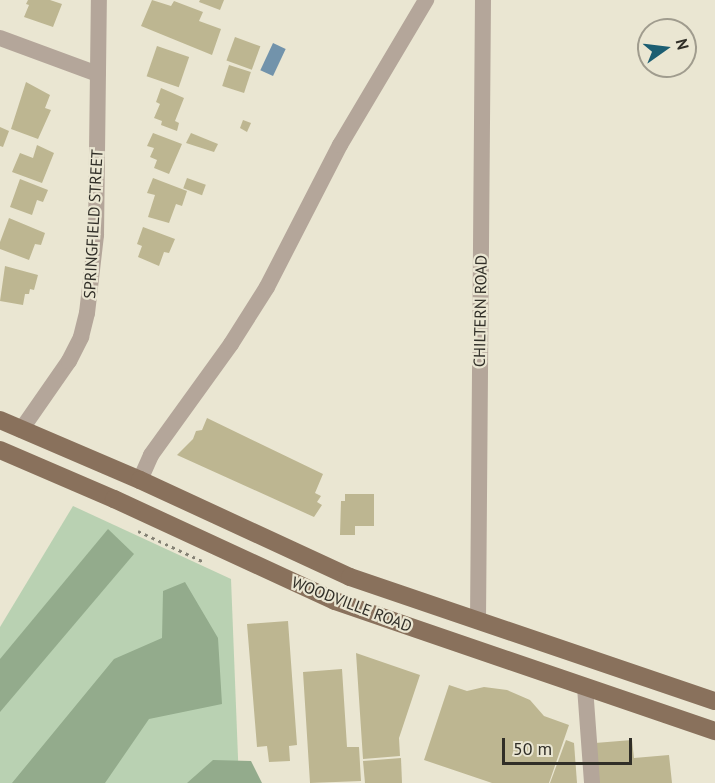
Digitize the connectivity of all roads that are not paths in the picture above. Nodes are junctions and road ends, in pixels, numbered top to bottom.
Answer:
1 (99, 0) edge
2 (426, 0) edge
3 (483, 0) edge
4 (0, 38) edge
5 (98, 74) junction
6 (0, 420) edge
7 (21, 430) junction
8 (0, 450) edge
9 (140, 480) junction
10 (478, 621) junction
11 (585, 687) junction
12 (715, 701) edge
13 (715, 731) edge
14 (592, 783) edge

1 - 5 street, SPRINGFIELD STREET
2 - 9 street
3 - 10 street, CHILTERN ROAD
4 - 5 street
5 - 7 street, SPRINGFIELD STREET
6 - 7 main road, WOODVILLE ROAD
7 - 9 main road, WOODVILLE ROAD
8 - 11 main road, WOODVILLE ROAD
9 - 10 main road, WOODVILLE ROAD
10 - 12 main road, WOODVILLE ROAD
11 - 13 main road, WOODVILLE ROAD
11 - 14 street

